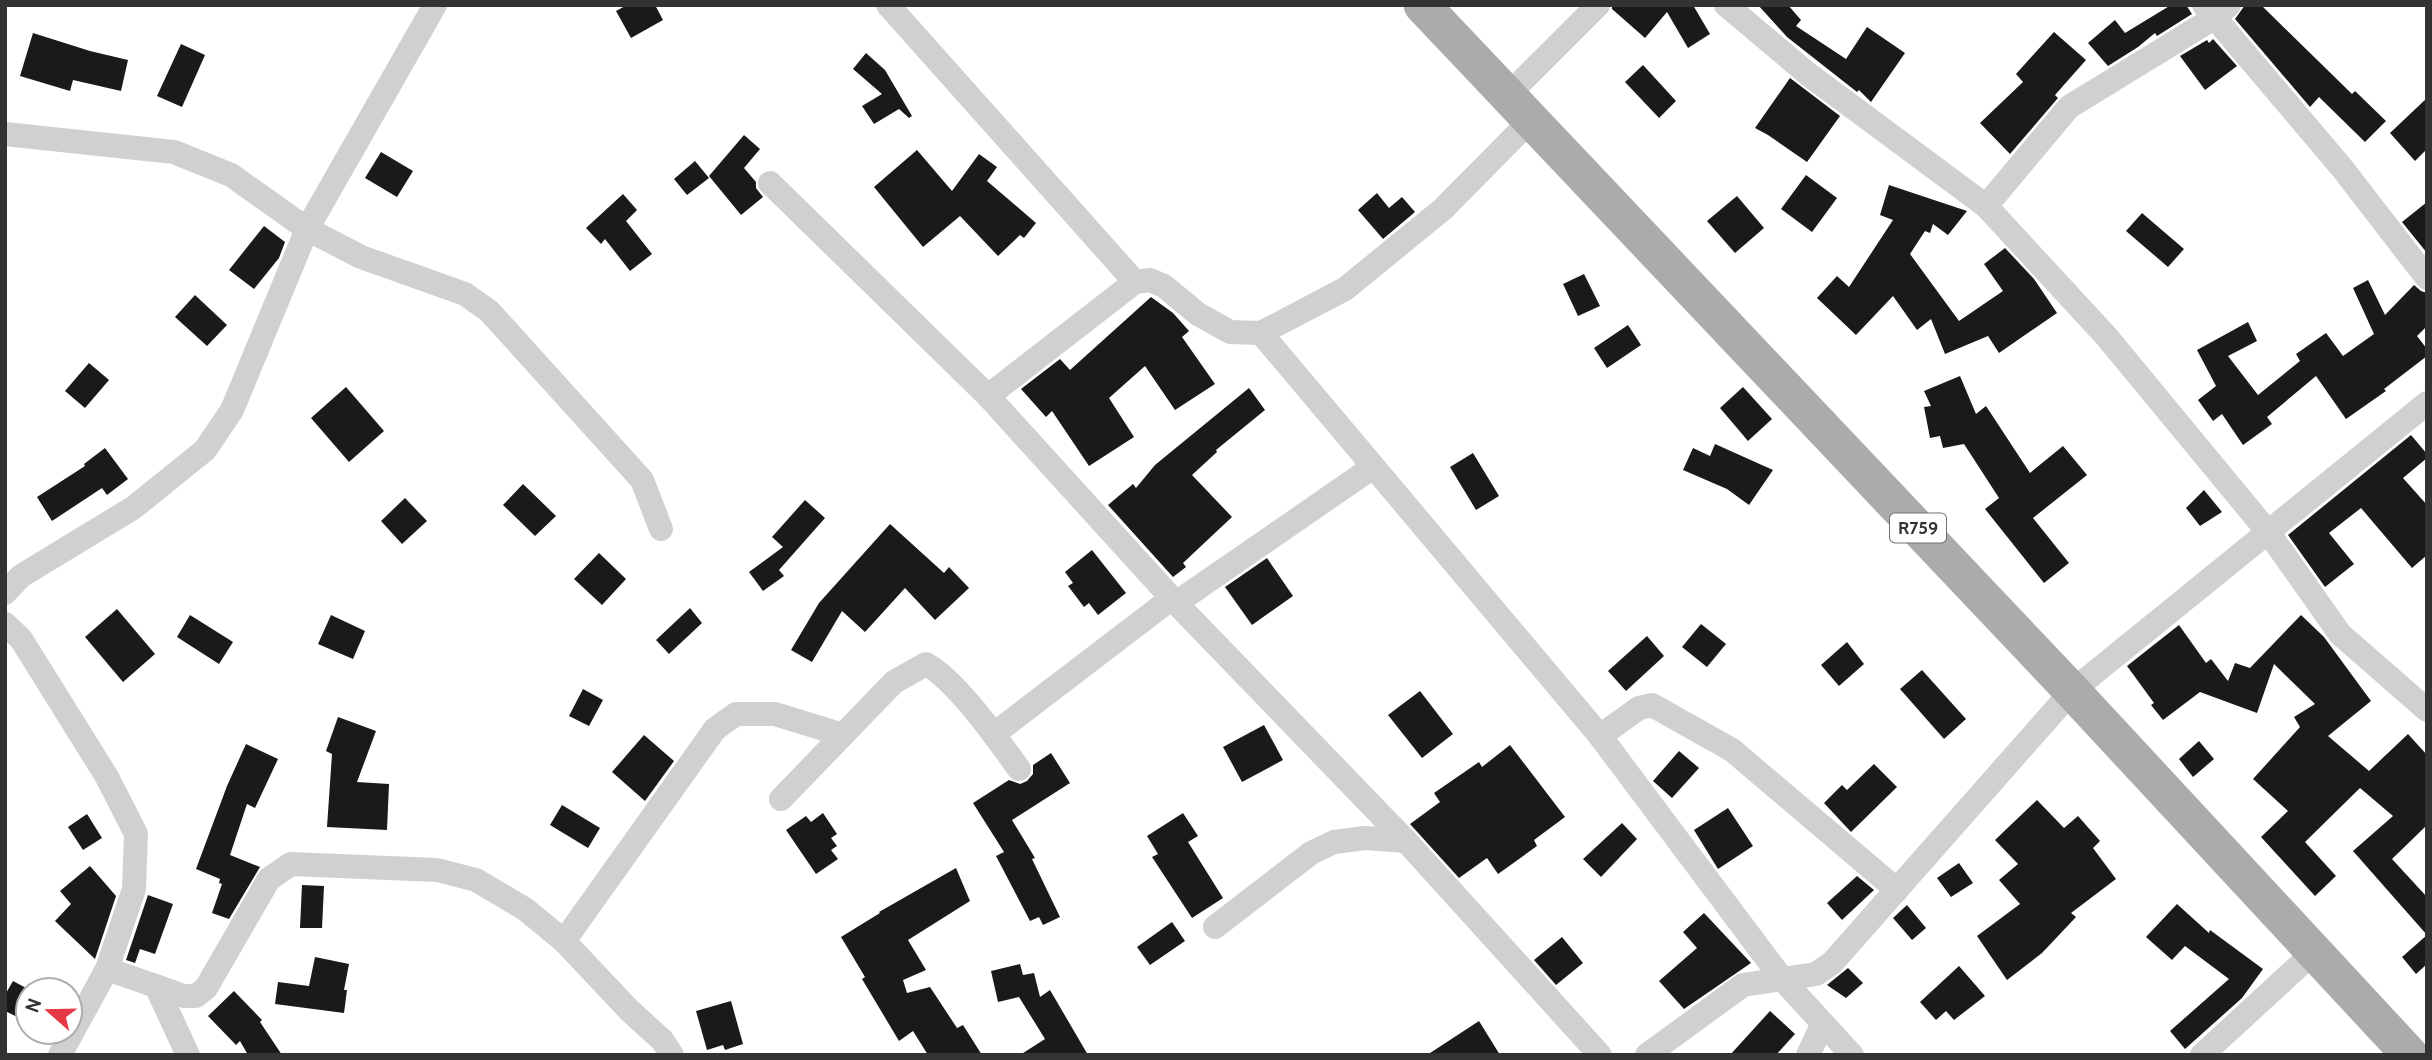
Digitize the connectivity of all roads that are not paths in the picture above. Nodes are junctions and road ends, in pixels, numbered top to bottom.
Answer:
1 (435, 5) edge
2 (888, 5) edge
3 (1422, 5) edge
4 (1598, 5) edge
5 (1726, 5) edge
6 (2216, 10) edge
7 (1518, 108) junction
8 (5, 134) edge
9 (770, 183) dead end
10 (1986, 206) junction
11 (307, 229) junction
12 (2427, 278) edge
13 (1135, 282) junction
14 (1261, 333) junction
15 (988, 396) junction
16 (2427, 402) edge
17 (1373, 467) junction
18 (661, 529) dead end
19 (2267, 532) junction
20 (5, 593) edge
21 (1174, 601) junction
22 (5, 624) edge
23 (2072, 691) junction
24 (2427, 710) edge
25 (994, 734) junction
26 (843, 735) junction
27 (1600, 736) junction
28 (1019, 769) dead end
29 (781, 799) dead end
30 (1406, 841) junction
31 (1897, 890) junction
32 (1215, 927) dead end
33 (564, 941) junction
34 (2315, 951) junction
35 (107, 969) junction
36 (1783, 980) junction
37 (156, 986) junction
38 (1822, 1025) junction
39 (60, 1055) edge
40 (188, 1055) edge
41 (672, 1055) edge
42 (1600, 1055) edge
43 (1647, 1055) edge
44 (1808, 1055) edge
45 (1852, 1055) edge
46 (2202, 1055) edge
47 (2410, 1055) edge

1 - 11 street
2 - 13 street
3 - 7 main road, R759
4 - 7 street
5 - 10 street
6 - 10 street
6 - 12 street
7 - 14 street
7 - 23 main road, R759
8 - 11 street
9 - 15 street
10 - 19 street
11 - 18 street
11 - 20 street
13 - 14 street
13 - 15 street
14 - 17 street
15 - 21 street
16 - 19 street
17 - 21 street
17 - 27 street
19 - 23 street
19 - 24 street
21 - 25 street
21 - 30 street
22 - 35 street
23 - 31 street
23 - 34 main road, R759
25 - 26 street
25 - 28 street
26 - 29 street
26 - 33 street
27 - 31 street
27 - 36 street
30 - 32 street
30 - 42 street
31 - 36 street
33 - 37 street
33 - 41 street
34 - 46 street
34 - 47 main road, R759
35 - 37 street
35 - 39 street
36 - 38 street
36 - 43 street
37 - 40 street
38 - 44 street
38 - 45 street

